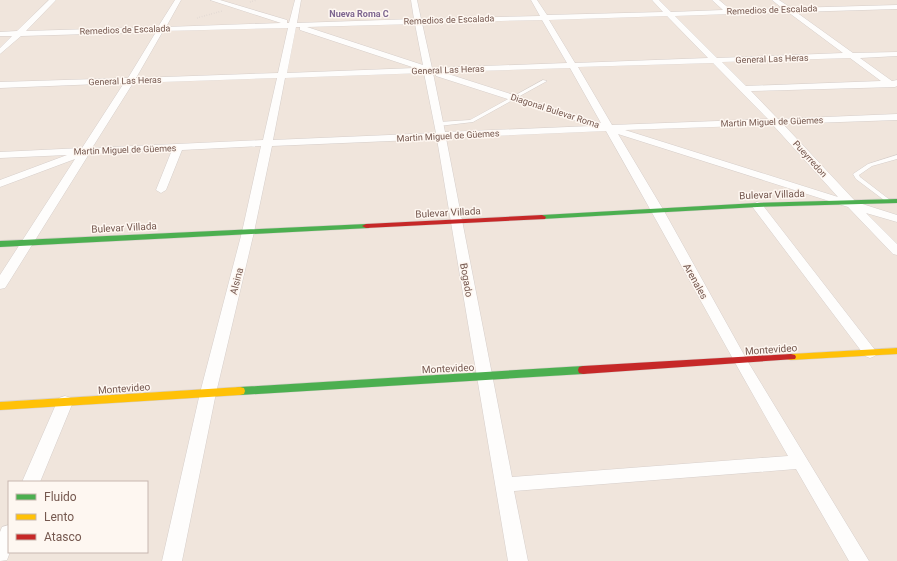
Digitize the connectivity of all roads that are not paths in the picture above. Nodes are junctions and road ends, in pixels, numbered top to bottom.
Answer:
1 (53, 0) edge
2 (178, 0) edge
3 (213, 0) edge
4 (298, 0) edge
5 (414, 0) edge
6 (534, 0) edge
7 (655, 0) edge
8 (715, 0) edge
9 (775, 0) edge
10 (886, 0) edge
11 (897, 6) edge
12 (789, 10) junction
13 (729, 12) junction
14 (668, 13) junction
15 (544, 17) junction
16 (419, 21) junction
17 (294, 25) junction
18 (160, 29) junction
19 (19, 33) junction
20 (0, 34) edge
21 (0, 52) edge
22 (897, 54) edge
23 (852, 56) junction
24 (714, 60) junction
25 (572, 65) junction
26 (429, 70) junction
27 (283, 76) junction
28 (545, 80) dead end
29 (130, 81) junction
30 (0, 85) edge
31 (895, 85) edge
32 (744, 89) junction
33 (514, 98) junction
34 (897, 117) edge
35 (776, 122) junction
36 (608, 128) junction
37 (440, 130) junction
38 (266, 144) junction
39 (178, 148) junction
40 (85, 152) junction
41 (0, 155) edge
42 (897, 157) edge
43 (0, 184) edge
44 (161, 190) dead end
45 (892, 201) edge
46 (850, 203) junction
47 (756, 205) junction
48 (658, 211) junction
49 (897, 219) edge
50 (456, 222) junction
51 (248, 232) junction
52 (25, 243) junction
53 (0, 244) edge
54 (897, 251) edge
55 (0, 285) edge
56 (897, 351) edge
57 (870, 353) junction
58 (741, 362) junction
59 (484, 377) junction
60 (208, 393) junction
61 (65, 402) junction
62 (0, 406) edge
63 (800, 462) junction
64 (31, 481) edge
65 (504, 485) junction
66 (8, 535) edge
67 (0, 554) edge
68 (172, 561) edge
69 (518, 561) edge
70 (860, 561) edge

1 - 19 street
2 - 18 street
3 - 17 street, Diagonal Bulevar Roma
4 - 17 street, Alsina
5 - 16 street, Bogado
6 - 15 street, Arenales
7 - 14 street, Pueyrredon
8 - 13 street
9 - 12 street
10 - 11 street
11 - 12 street, Remedios de Escalada
12 - 13 street, Remedios de Escalada
12 - 23 street
13 - 14 street, Remedios de Escalada
14 - 15 street, Remedios de Escalada
14 - 24 street, Pueyrredon
15 - 16 street, Remedios de Escalada
15 - 25 street, Arenales
16 - 17 street, Remedios de Escalada
16 - 26 street, Bogado
17 - 18 street, Remedios de Escalada
17 - 26 street, Diagonal Bulevar Roma
17 - 27 street, Alsina
18 - 19 street, Remedios de Escalada
18 - 29 street
19 - 20 street, Remedios de Escalada
19 - 21 street
22 - 23 street, General Las Heras
23 - 24 street, General Las Heras
23 - 31 street
24 - 25 street, General Las Heras
24 - 32 street, Pueyrredon
25 - 26 street, General Las Heras
25 - 36 street, Arenales
26 - 27 street, General Las Heras
26 - 33 street, Diagonal Bulevar Roma
26 - 37 street, Bogado
27 - 29 street, General Las Heras
27 - 38 street, Alsina
28 - 33 lane
29 - 30 street, General Las Heras
29 - 40 street
31 - 32 street
32 - 35 street, Pueyrredon
33 - 36 street, Diagonal Bulevar Roma
33 - 37 lane
34 - 35 street, Martin Miguel de Güemes
35 - 36 street, Martin Miguel de Güemes
35 - 46 street, Pueyrredon
36 - 37 street, Martin Miguel de Güemes
36 - 46 street, Diagonal Bulevar Roma
36 - 48 street, Arenales
37 - 38 street, Martin Miguel de Güemes
37 - 50 street, Bogado
38 - 39 street, Martin Miguel de Güemes
38 - 51 street, Alsina
39 - 40 street, Martin Miguel de Güemes
39 - 44 street
40 - 41 street, Martin Miguel de Güemes
40 - 43 street
40 - 52 street
42 - 45 lane
45 - 46 street, Bulevar Villada
46 - 47 street, Bulevar Villada
46 - 49 street, Diagonal Bulevar Roma
46 - 54 street, Pueyrredon
47 - 48 street, Bulevar Villada
47 - 57 street
48 - 50 street, Bulevar Villada
48 - 58 street, Arenales
50 - 51 street, Bulevar Villada
50 - 59 street, Bogado
51 - 52 street, Bulevar Villada
51 - 60 street, Alsina
52 - 53 street, Bulevar Villada
52 - 55 street
56 - 57 street, Montevideo
57 - 58 street, Montevideo
58 - 59 street, Montevideo
58 - 63 street, Arenales
59 - 60 street, Montevideo
59 - 65 street, Bogado
60 - 61 street, Montevideo
60 - 68 street, Alsina
61 - 62 street, Montevideo
61 - 64 street
63 - 65 street
63 - 70 street, Arenales
65 - 69 street, Bogado
66 - 67 street

